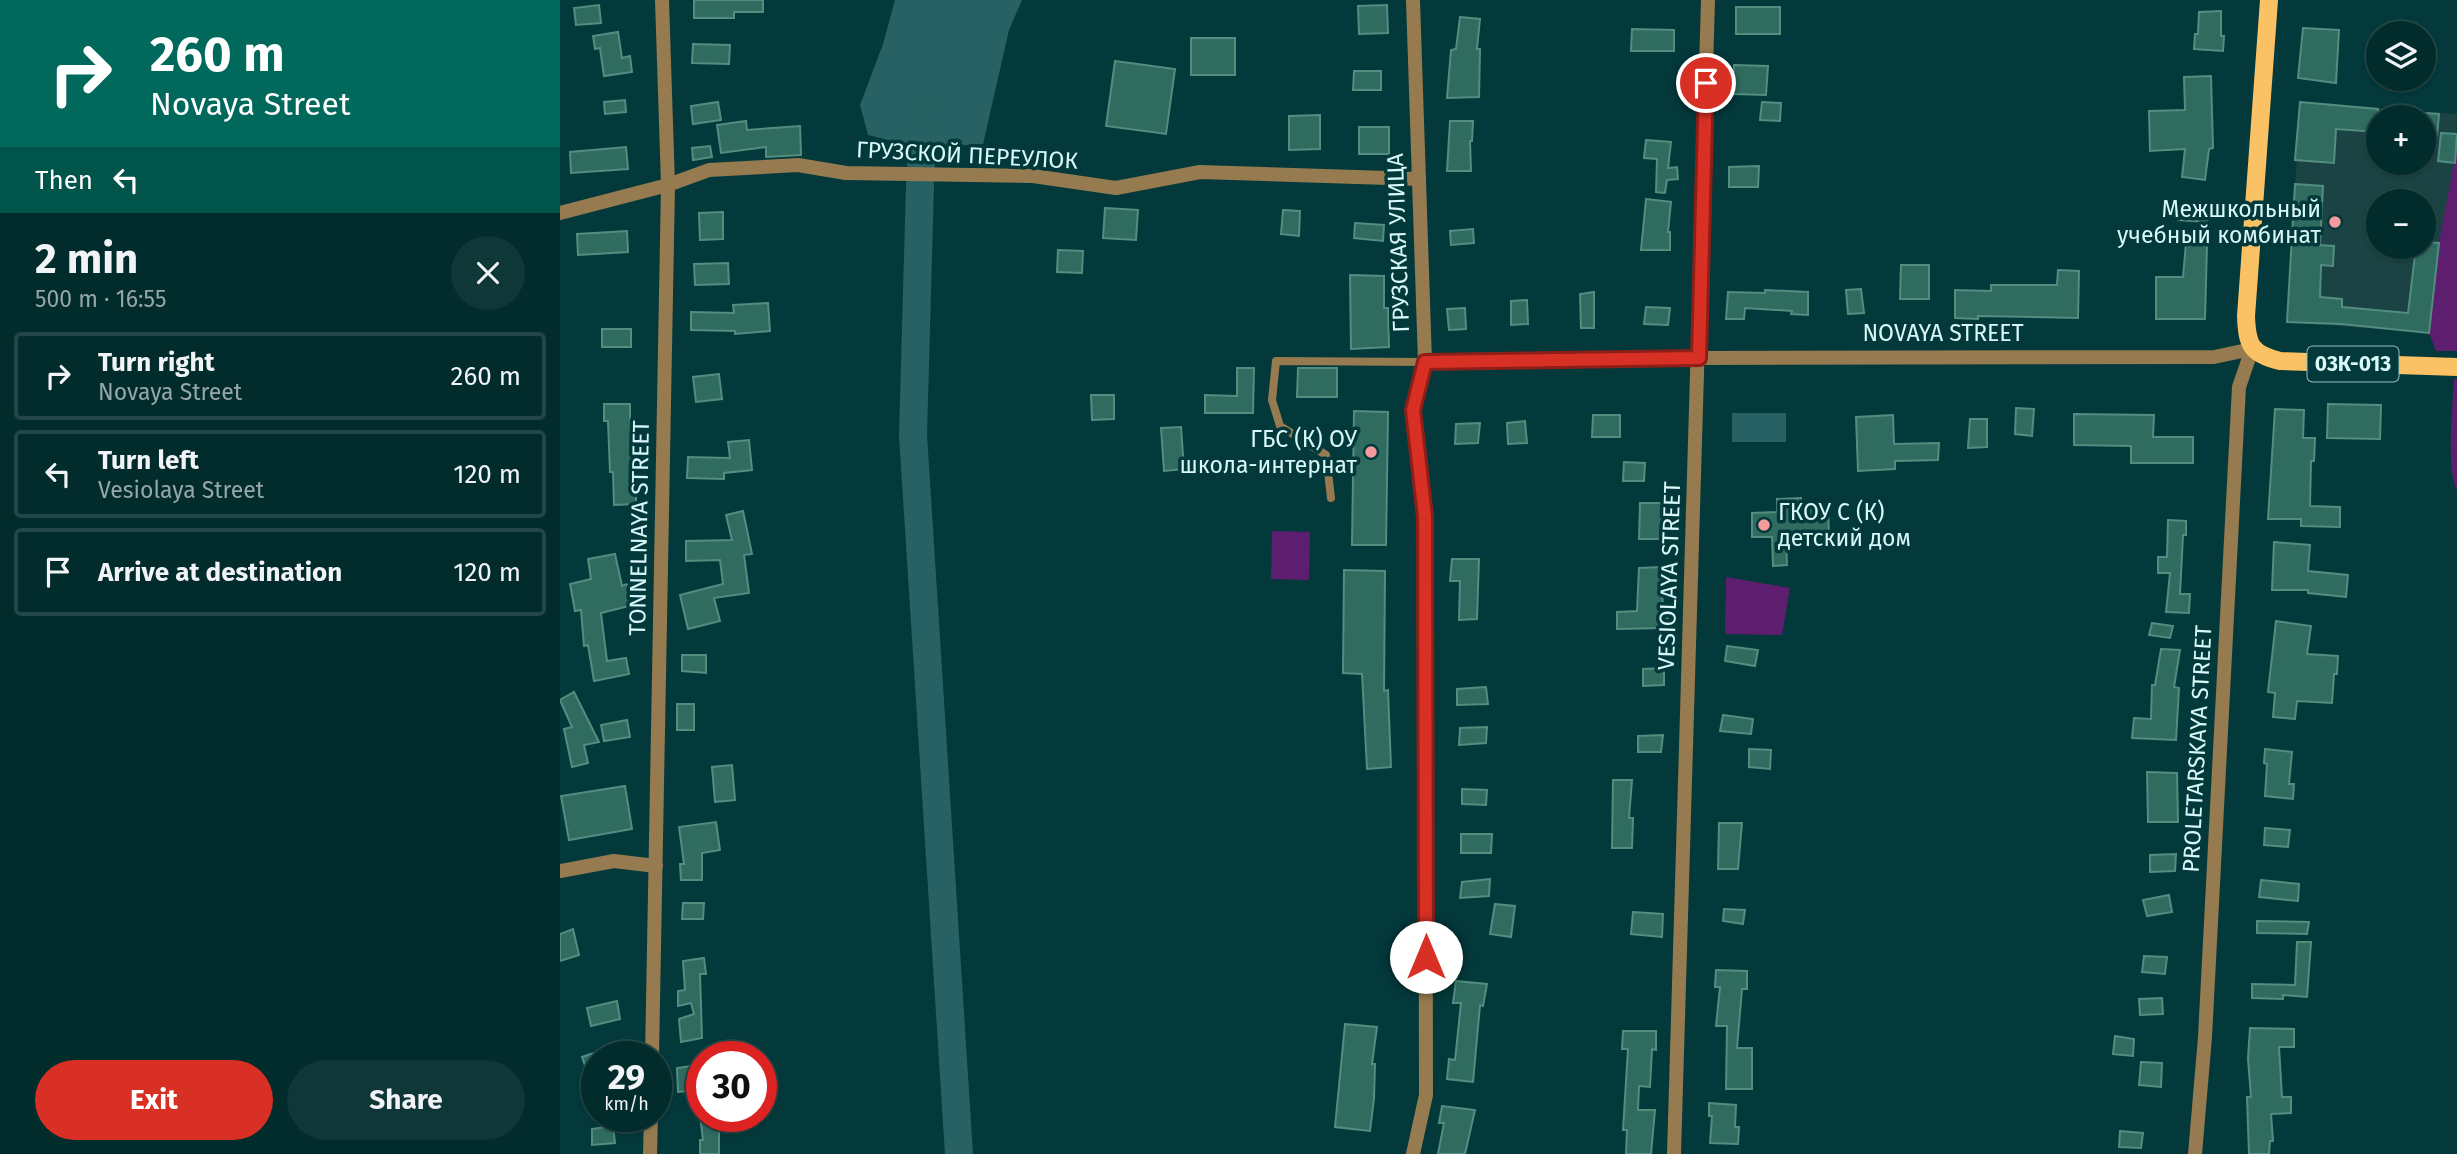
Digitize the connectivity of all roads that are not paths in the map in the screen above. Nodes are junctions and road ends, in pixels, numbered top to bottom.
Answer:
1 (662, 0) edge
2 (1413, 0) edge
3 (1708, 0) edge
4 (2269, 0) edge
5 (1419, 179) junction
6 (668, 186) junction
7 (560, 213) edge
8 (2252, 349) junction
9 (1699, 358) junction
10 (1425, 362) junction
11 (2457, 367) edge
12 (1331, 498) dead end
13 (656, 866) junction
14 (560, 872) edge
15 (652, 1041) edge
16 (651, 1132) edge
17 (650, 1154) edge
18 (1413, 1154) edge
19 (1674, 1154) edge
20 (2195, 1154) edge

1 - 6 street, TONNELNAYA STREET
2 - 5 street, ГРУЗСКАЯ УЛИЦА
3 - 9 street, VESIOLAYA STREET
4 - 8 main road
5 - 6 street, ГРУЗСКОЙ ПЕРЕУЛОК
5 - 10 street, ГРУЗСКАЯ УЛИЦА
6 - 7 street, ГРУЗСКОЙ ПЕРЕУЛОК
6 - 13 street, TONNELNAYA STREET
8 - 9 street, NOVAYA STREET
8 - 11 main road, 03К-013
8 - 20 street, PROLETARSKAYA STREET
9 - 10 street, NOVAYA STREET
9 - 19 street, VESIOLAYA STREET
10 - 12 lane
10 - 18 street, ГРУЗСКАЯ УЛИЦА
13 - 14 street
13 - 15 street, TONNELNAYA STREET
16 - 17 street

